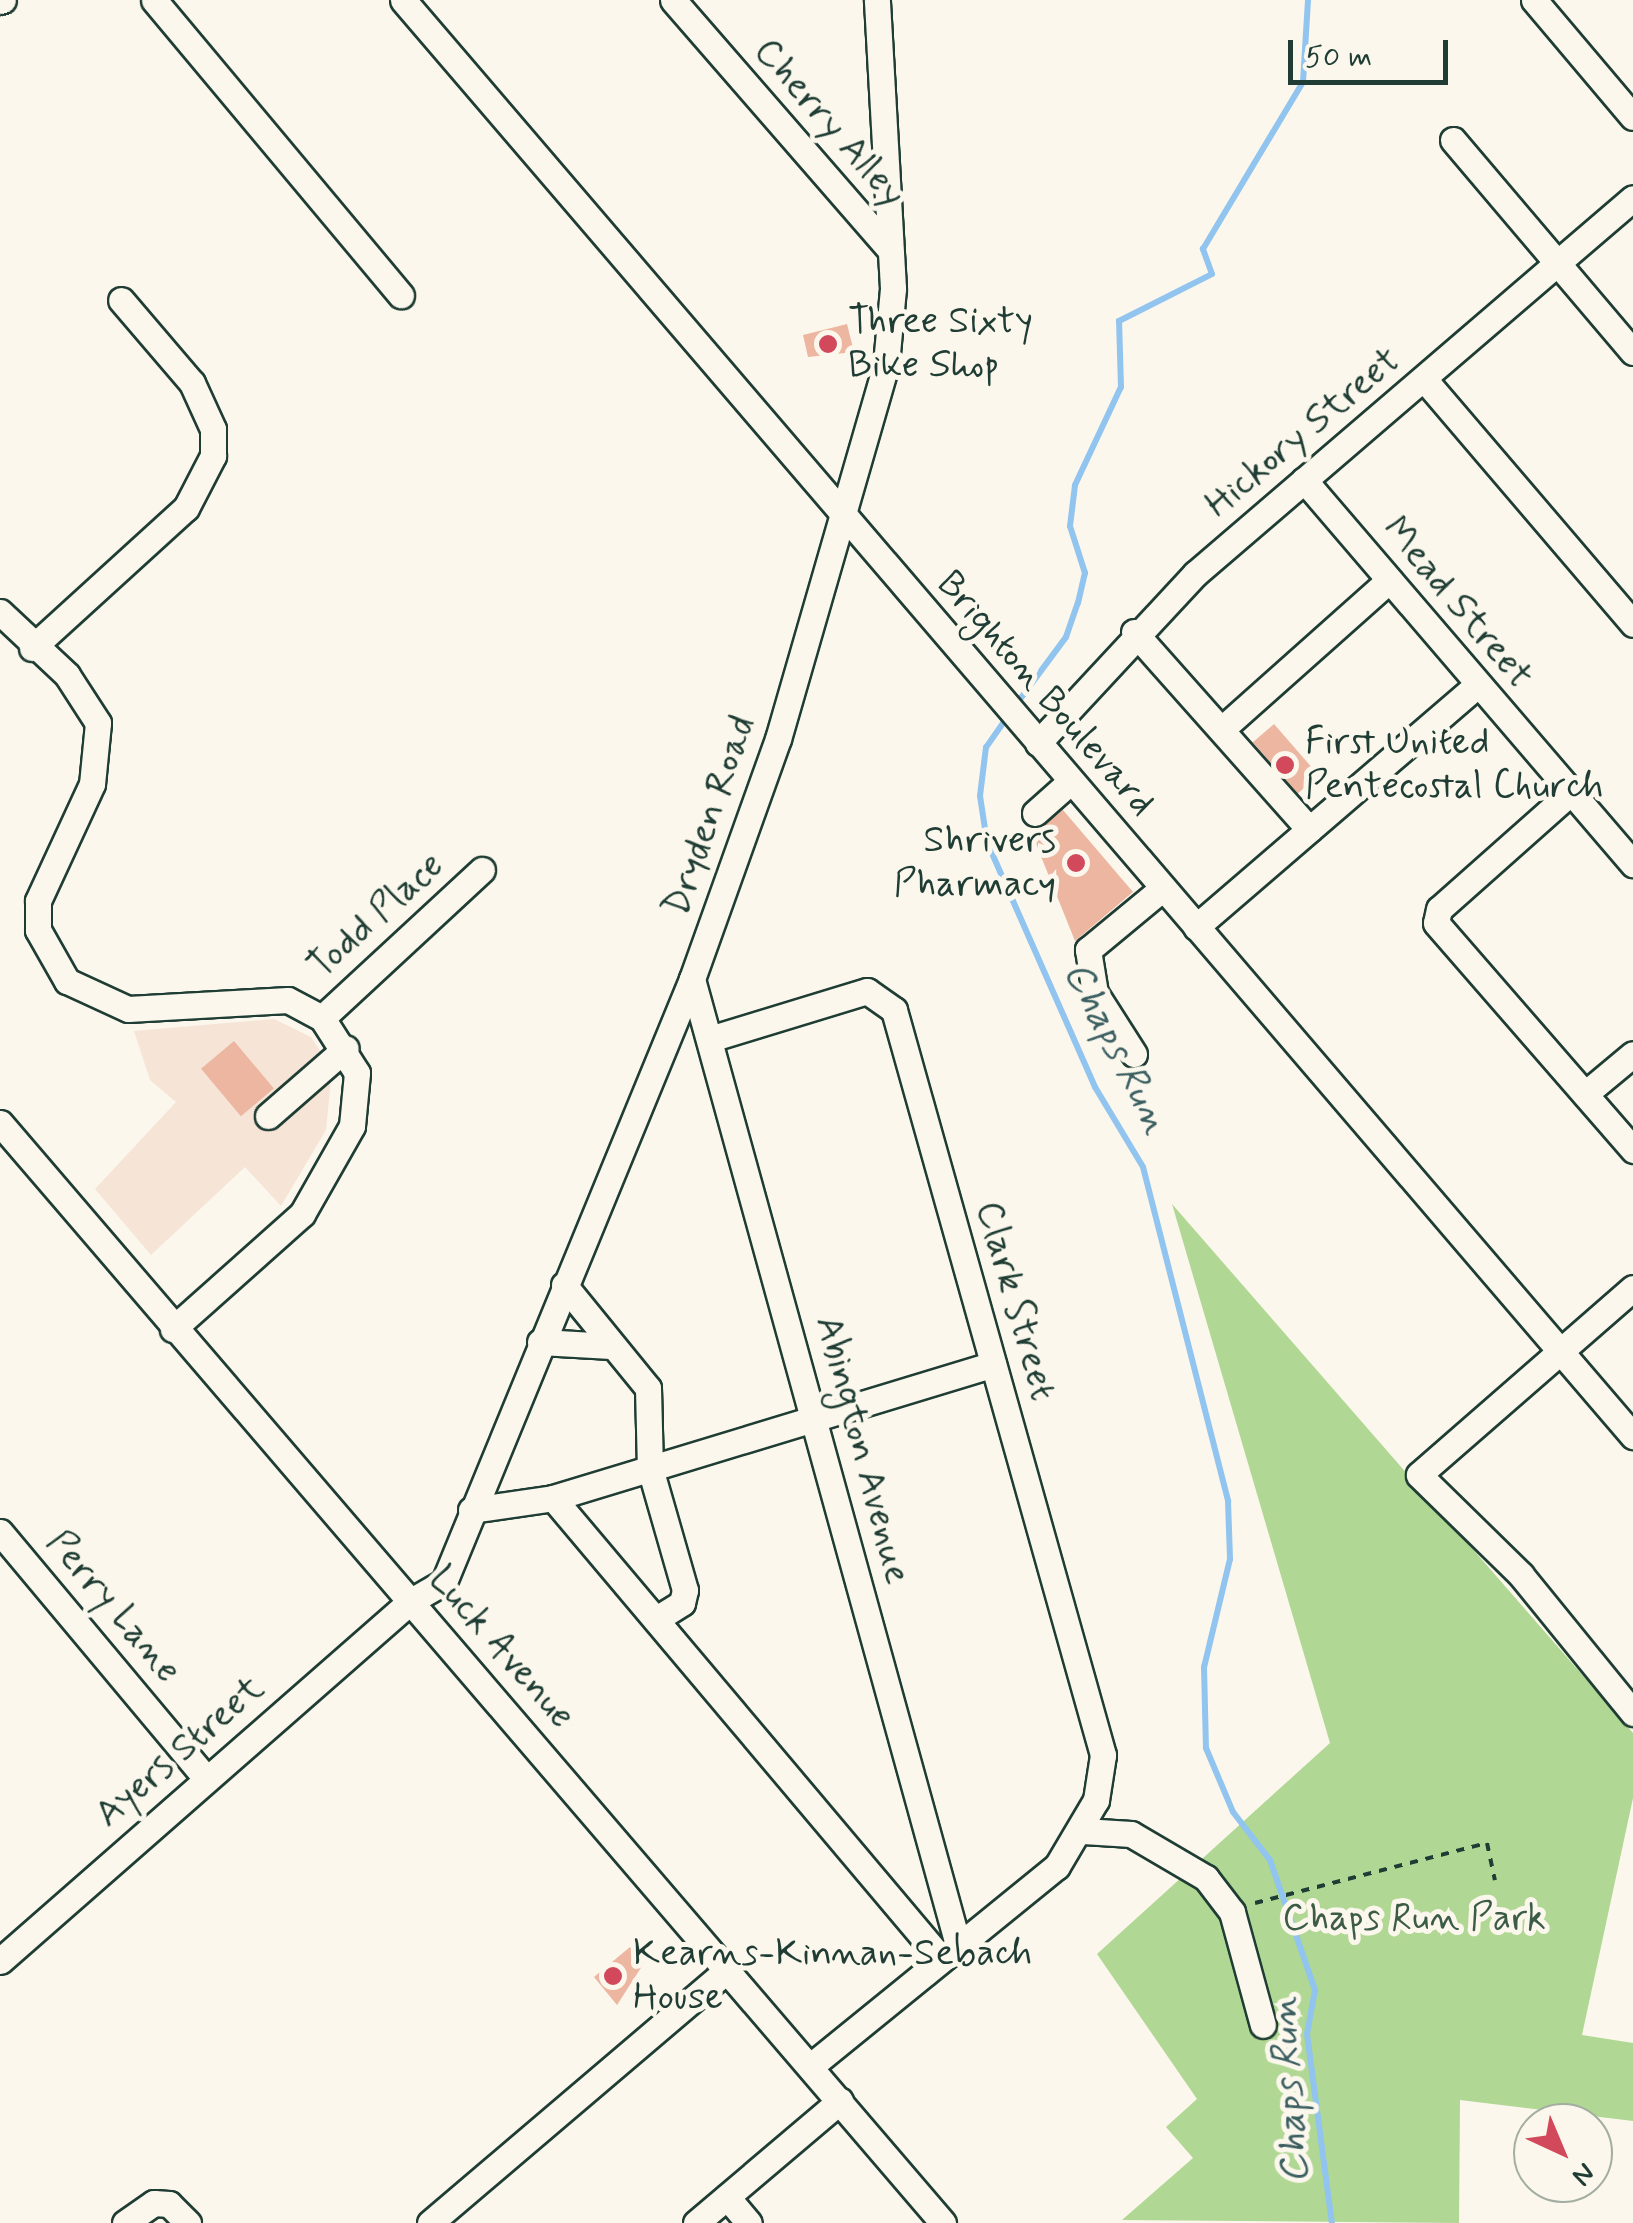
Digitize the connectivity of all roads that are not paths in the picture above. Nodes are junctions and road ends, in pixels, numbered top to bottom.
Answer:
1 (154, 0) edge
2 (403, 0) edge
3 (673, 0) edge
4 (878, 0) edge
5 (1534, 0) edge
6 (1633, 118) edge
7 (1453, 140) dead end
8 (1633, 198) edge
9 (890, 250) junction
10 (1557, 263) junction
11 (401, 295) dead end
12 (121, 300) dead end
13 (1633, 352) edge
14 (1424, 379) junction
15 (1304, 480) junction
16 (843, 515) junction
17 (1388, 581) junction
18 (0, 612) edge
19 (1633, 624) edge
20 (1134, 632) junction
21 (32, 648) junction
22 (1477, 684) junction
23 (1222, 730) junction
24 (1030, 735) junction
25 (1070, 781) junction
26 (1571, 792) junction
27 (1034, 813) dead end
28 (1310, 829) junction
29 (1633, 864) edge
30 (482, 870) dead end
31 (1163, 888) junction
32 (1196, 927) junction
33 (692, 979) junction
34 (322, 1018) junction
35 (712, 1038) junction
36 (346, 1048) junction
37 (1134, 1054) dead end
38 (1633, 1054) edge
39 (1585, 1094) junction
40 (268, 1116) dead end
41 (2, 1131) edge
42 (1633, 1150) edge
43 (564, 1285) junction
44 (1633, 1288) edge
45 (172, 1329) junction
46 (540, 1342) junction
47 (611, 1346) junction
48 (1561, 1351) junction
49 (993, 1364) junction
50 (814, 1419) junction
51 (1633, 1436) edge
52 (650, 1468) junction
53 (553, 1498) junction
54 (471, 1510) junction
55 (0, 1532) edge
56 (411, 1601) junction
57 (656, 1619) junction
58 (1633, 1714) edge
59 (206, 1778) junction
60 (1083, 1831) junction
61 (948, 1948) junction
62 (0, 1961) edge
63 (728, 1969) junction
64 (1263, 2026) dead end
65 (810, 2067) junction
66 (840, 2101) junction
67 (727, 2196) junction
68 (125, 2223) edge
69 (188, 2223) edge
70 (430, 2223) edge
71 (696, 2223) edge
72 (749, 2223) edge
73 (943, 2223) edge

1 - 11 street
2 - 16 street, Brighton Boulevard
3 - 9 street, Cherry Alley
4 - 9 street, Dryden Road
5 - 6 street
7 - 10 street
8 - 10 street, Hickory Street
9 - 16 street, Dryden Road
10 - 13 street
10 - 14 street, Hickory Street
12 - 21 street
14 - 15 street, Hickory Street
14 - 19 street
15 - 17 street, Mead Street
15 - 20 street, Hickory Street
16 - 24 street, Brighton Boulevard
16 - 33 street, Dryden Road
17 - 22 street, Mead Street
17 - 23 street
18 - 21 street
20 - 23 street
20 - 24 street, Hickory Street
21 - 34 street
22 - 26 street, Mead Street
22 - 28 street
23 - 28 street
24 - 25 street, Brighton Boulevard
25 - 27 street
25 - 31 street, Brighton Boulevard
26 - 29 street, Mead Street
26 - 39 street
28 - 32 street
30 - 34 street, Todd Place
31 - 32 street, Brighton Boulevard
31 - 37 street
32 - 48 street, Brighton Boulevard
33 - 35 street, Abington Avenue
33 - 43 street, Dryden Road
34 - 36 street
35 - 49 street, Clark Street
35 - 50 street, Abington Avenue
36 - 40 street
36 - 45 street
38 - 39 street
39 - 42 street
41 - 45 street, Luck Avenue
43 - 46 street, Dryden Road
43 - 47 street
44 - 48 street
45 - 56 street, Luck Avenue
46 - 47 street
46 - 54 street, Dryden Road
47 - 52 street
48 - 51 street, Brighton Boulevard
48 - 58 street
49 - 50 street
49 - 60 street, Clark Street
50 - 52 street
50 - 61 street, Abington Avenue
52 - 53 street
52 - 57 street
53 - 54 street
53 - 57 street
54 - 56 street, Dryden Road
55 - 59 street, Perry Lane
56 - 59 street, Ayers Street
56 - 63 street, Luck Avenue
57 - 61 street
59 - 62 street, Ayers Street
60 - 61 street, Clark Street
60 - 64 street
61 - 65 street, Clark Street
63 - 65 street, Luck Avenue
63 - 70 street
65 - 66 street, Luck Avenue
66 - 67 street
66 - 73 street, Luck Avenue
67 - 71 street
67 - 72 street
68 - 69 street

